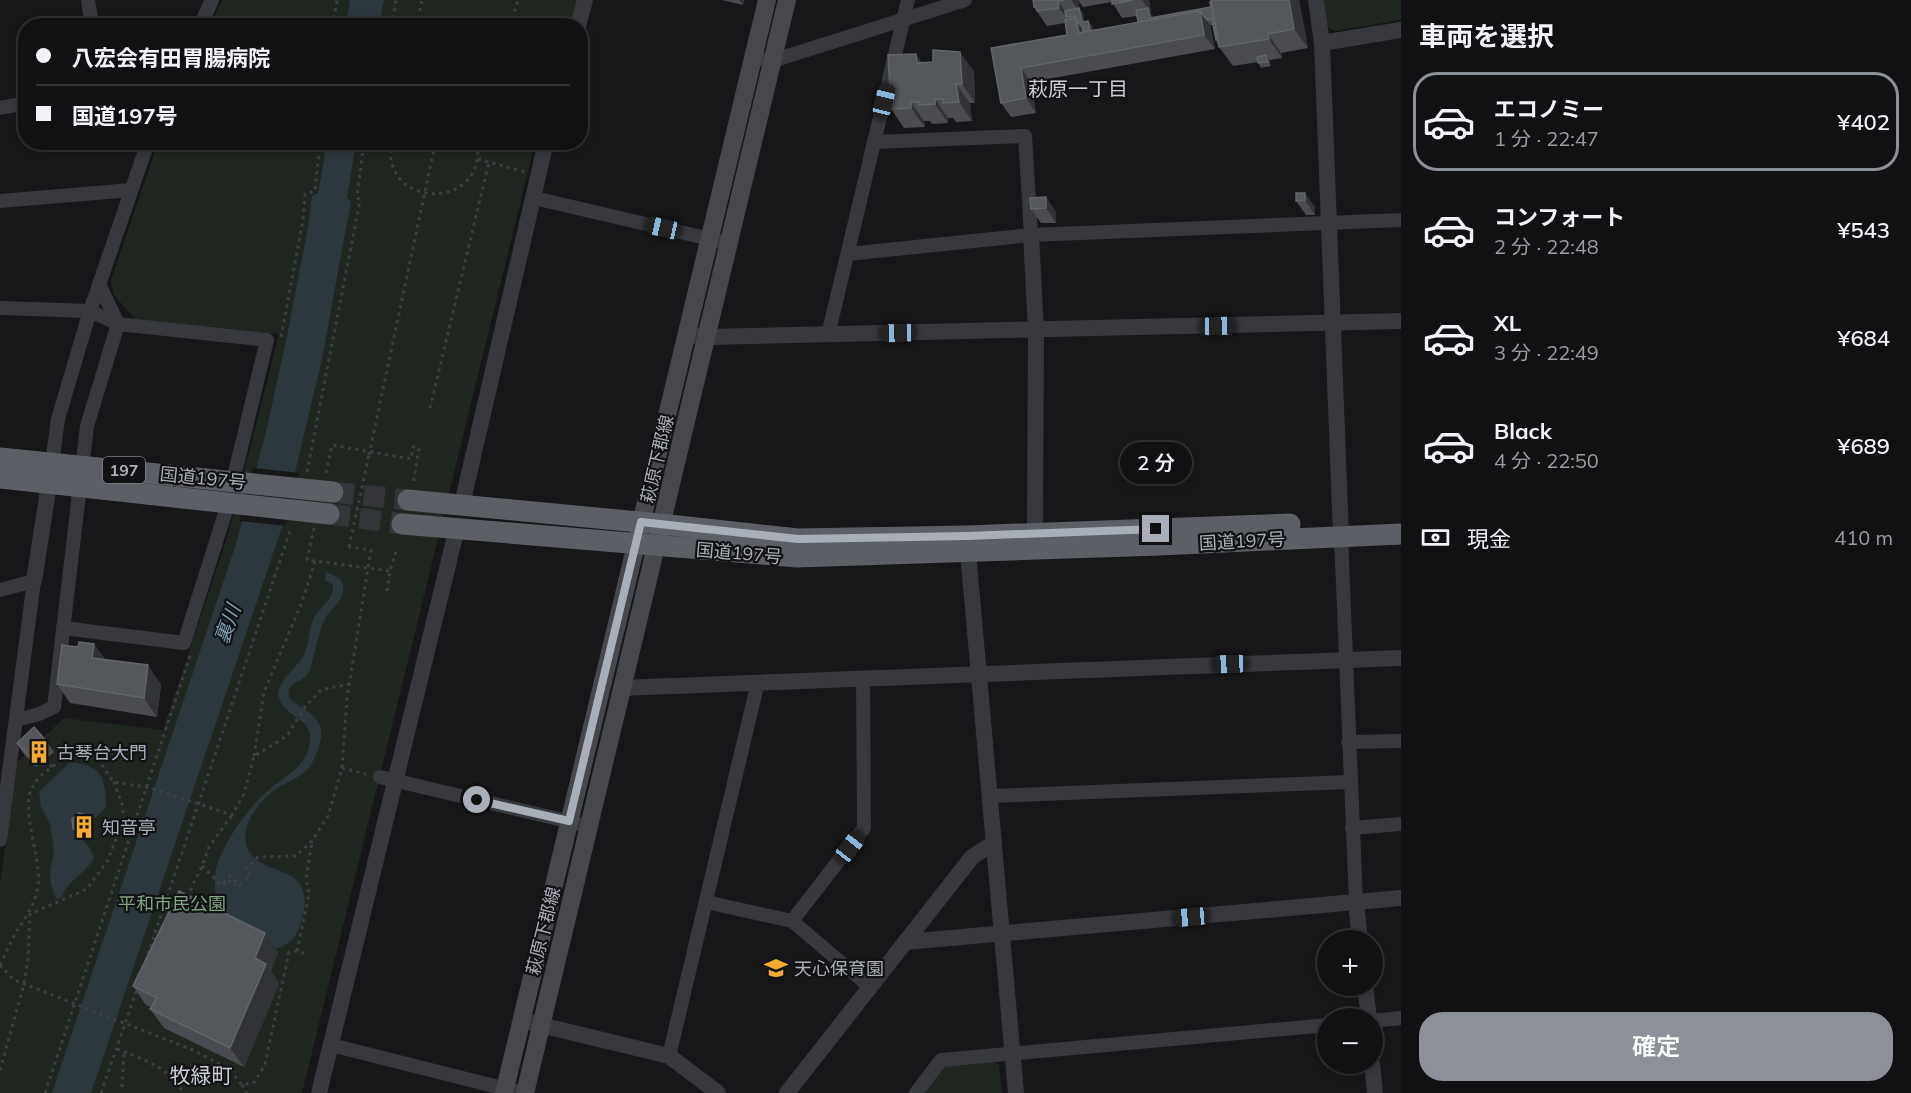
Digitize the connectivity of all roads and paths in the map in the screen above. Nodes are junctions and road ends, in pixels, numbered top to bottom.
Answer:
1 (88, 0) edge
2 (212, 0) edge
3 (337, 0) edge
4 (396, 0) edge
5 (422, 0) edge
6 (518, 0) edge
7 (585, 0) edge
8 (767, 0) edge
9 (787, 0) edge
10 (908, 0) edge
11 (966, 0) edge
12 (1316, 0) edge
13 (91, 18) edge
14 (204, 18) edge
15 (334, 18) edge
16 (393, 18) edge
17 (419, 18) edge
18 (512, 18) edge
19 (580, 18) edge
20 (903, 20) junction
21 (1401, 30) edge
22 (1322, 43) junction
23 (753, 58) junction
24 (772, 61) junction
25 (18, 105) edge
26 (0, 108) edge
27 (874, 142) junction
28 (145, 150) edge
29 (319, 150) edge
30 (363, 150) edge
31 (391, 150) edge
32 (434, 150) edge
33 (478, 150) edge
34 (544, 150) edge
35 (478, 159) junction
36 (489, 162) junction
37 (529, 172) dead end
38 (131, 190) junction
39 (425, 194) junction
40 (534, 198) junction
41 (0, 201) edge
42 (1401, 220) edge
43 (1328, 223) junction
44 (1031, 235) junction
45 (710, 239) junction
46 (728, 243) junction
47 (848, 254) junction
48 (99, 284) junction
49 (0, 308) edge
50 (90, 310) junction
51 (1401, 321) edge
52 (1332, 323) junction
53 (118, 324) junction
54 (1036, 330) junction
55 (687, 334) junction
56 (828, 335) junction
57 (705, 337) junction
58 (280, 341) dead end
59 (430, 408) dead end
60 (369, 453) junction
61 (0, 458) edge
62 (52, 463) junction
63 (82, 466) junction
64 (328, 466) dead end
65 (0, 478) edge
66 (241, 482) junction
67 (302, 482) junction
68 (50, 484) junction
69 (80, 488) junction
70 (333, 492) tunnel mouth
71 (410, 493) joint
72 (462, 504) junction
73 (235, 505) junction
74 (292, 517) junction
75 (322, 520) joint
76 (1401, 520) edge
77 (651, 523) junction
78 (402, 524) tunnel mouth
79 (457, 528) junction
80 (1340, 529) junction
81 (1035, 534) junction
82 (1401, 534) edge
83 (967, 544) junction
84 (646, 546) junction
85 (397, 548) dead end
86 (315, 562) junction
87 (368, 570) junction
88 (390, 571) junction
89 (34, 581) junction
90 (0, 590) edge
91 (387, 591) dead end
92 (63, 628) junction
93 (191, 652) dead end
94 (1401, 658) edge
95 (1345, 660) junction
96 (979, 674) junction
97 (863, 678) junction
98 (758, 682) junction
99 (349, 684) junction
100 (621, 688) junction
101 (16, 720) junction
102 (1401, 741) edge
103 (1348, 742) junction
104 (254, 756) junction
105 (45, 759) dead end
106 (52, 767) junction
107 (342, 768) junction
108 (387, 778) junction
109 (114, 782) junction
110 (1350, 782) junction
111 (149, 787) junction
112 (990, 796) junction
113 (3, 799) edge
114 (197, 804) junction
115 (232, 815) junction
116 (569, 821) junction
117 (1401, 824) edge
118 (588, 826) junction
119 (1352, 828) junction
120 (0, 840) edge
121 (312, 841) junction
122 (994, 843) junction
123 (202, 866) junction
124 (187, 897) edge
125 (1401, 898) edge
126 (706, 902) junction
127 (1356, 902) junction
128 (30, 914) junction
129 (792, 921) junction
130 (1359, 930) edge
131 (1002, 934) junction
132 (905, 942) junction
133 (297, 951) junction
134 (306, 954) dead end
135 (148, 956) edge
136 (0, 965) edge
137 (24, 984) junction
138 (870, 987) junction
139 (137, 988) edge
140 (140, 995) edge
141 (134, 999) junction
142 (73, 1004) junction
143 (1401, 1018) edge
144 (1383, 1020) edge
145 (521, 1021) junction
146 (126, 1023) junction
147 (541, 1025) junction
148 (1317, 1026) edge
149 (331, 1045) junction
150 (117, 1049) junction
151 (124, 1052) junction
152 (1012, 1053) junction
153 (669, 1056) junction
154 (0, 1070) edge
155 (1373, 1074) edge
156 (242, 1085) junction
157 (122, 1088) dead end
158 (514, 1092) edge
159 (45, 1093) edge
160 (102, 1093) edge
161 (183, 1093) edge
162 (247, 1093) edge
163 (319, 1093) edge
164 (718, 1093) edge
165 (787, 1093) edge
166 (916, 1093) edge
167 (1016, 1093) edge
168 (1375, 1093) edge

1 - 13 street
2 - 14 street
3 - 15 path
4 - 16 path
5 - 17 path
6 - 18 path
7 - 19 street
8 - 23 main road, 萩原下郡線
9 - 24 main road, 萩原下郡線
10 - 20 street
11 - 20 street
12 - 22 street
20 - 24 street
20 - 27 street
21 - 22 street
22 - 43 street
23 - 24 street
23 - 45 main road, 萩原下郡線
24 - 46 main road, 萩原下郡線
25 - 26 street
27 - 44 street
27 - 47 street
28 - 38 street
29 - 58 path
30 - 67 path
31 - 39 path
32 - 39 path
33 - 35 path
34 - 40 street
35 - 36 path
35 - 39 path
36 - 37 path
36 - 59 path
38 - 41 street
38 - 48 street
39 - 60 path
40 - 45 street
40 - 72 street
42 - 43 street
43 - 44 street
43 - 52 street
44 - 47 street
44 - 54 street
45 - 46 street
45 - 55 main road, 萩原下郡線
46 - 57 main road, 萩原下郡線
47 - 56 street
48 - 50 street
48 - 53 street
49 - 50 street
50 - 53 street
50 - 62 street
51 - 52 street
52 - 54 street
52 - 80 street
53 - 63 street
53 - 66 street
54 - 56 street
54 - 81 street
55 - 57 street
55 - 77 main road, 萩原下郡線
56 - 57 street
57 - 77 main road, 萩原下郡線
60 - 64 path
60 - 71 path
60 - 87 path, bridge
61 - 62 highway, 国道197号 / 197
62 - 63 highway, 国道197号 / 197
62 - 68 street
63 - 66 highway, 国道197号 / 197
63 - 69 street
65 - 68 highway, 国道197号 / 197
66 - 67 highway, 国道197号 / 197
67 - 70 highway, 国道197号 / 197
68 - 69 highway, 国道197号 / 197
68 - 89 street
69 - 73 highway, 国道197号 / 197
69 - 92 street
71 - 72 highway, 国道197号
72 - 77 highway, 国道197号
73 - 74 highway, 国道197号 / 197
73 - 92 street
74 - 75 highway, 国道197号 / 197
74 - 114 path
75 - 86 path
76 - 80 highway, 国道197号
77 - 83 highway, 国道197号
77 - 84 main road, 萩原下郡線
78 - 79 highway, 国道197号
79 - 84 highway, 国道197号
79 - 108 street
80 - 81 highway, 国道197号
80 - 82 highway, 国道197号
80 - 83 highway, 国道197号
80 - 95 street
81 - 83 highway, 国道197号
83 - 84 highway, 国道197号
83 - 96 street
84 - 100 main road, 萩原下郡線
84 - 116 main road, 萩原下郡線
85 - 88 path
86 - 87 path
86 - 104 path
87 - 88 path
87 - 99 path
88 - 91 path
89 - 90 street
89 - 101 street
92 - 101 street
93 - 111 path
94 - 95 street
95 - 96 street
95 - 103 street
96 - 97 street
96 - 112 street
97 - 98 street
97 - 129 street
98 - 100 street
98 - 126 street
99 - 104 path
99 - 107 path
100 - 118 main road, 萩原下郡線
101 - 113 street
102 - 103 street
103 - 110 street
104 - 115 path
105 - 106 path
106 - 109 path
106 - 128 path
107 - 108 path
107 - 121 path
108 - 116 street
108 - 149 street
109 - 111 path
109 - 128 path
110 - 112 street
110 - 119 street
111 - 114 path
111 - 142 path
112 - 122 street
113 - 120 street
114 - 115 path
114 - 135 path
115 - 123 path
116 - 118 street
116 - 145 main road, 萩原下郡線
117 - 119 street
118 - 147 main road, 萩原下郡線
119 - 127 street
121 - 123 path
121 - 133 path
122 - 131 street
122 - 132 street
123 - 124 path
125 - 127 street
126 - 129 street
126 - 153 street
127 - 130 street
127 - 131 street
128 - 136 path
128 - 137 path
129 - 138 street
131 - 132 street
131 - 152 street
132 - 138 street
133 - 134 path
133 - 156 path
136 - 137 path
137 - 142 path
137 - 154 path
138 - 165 street
139 - 141 path
140 - 141 path
141 - 146 path
142 - 146 path
142 - 159 path
143 - 144 street
145 - 147 street
145 - 158 main road, 萩原下郡線
146 - 150 path
146 - 156 path
147 - 153 street
147 - 158 main road, 萩原下郡線
148 - 152 street
149 - 158 street
149 - 163 street
150 - 151 path
150 - 160 path
151 - 157 path
151 - 161 path
152 - 166 street
152 - 167 street
153 - 164 street
155 - 168 street
156 - 162 path

